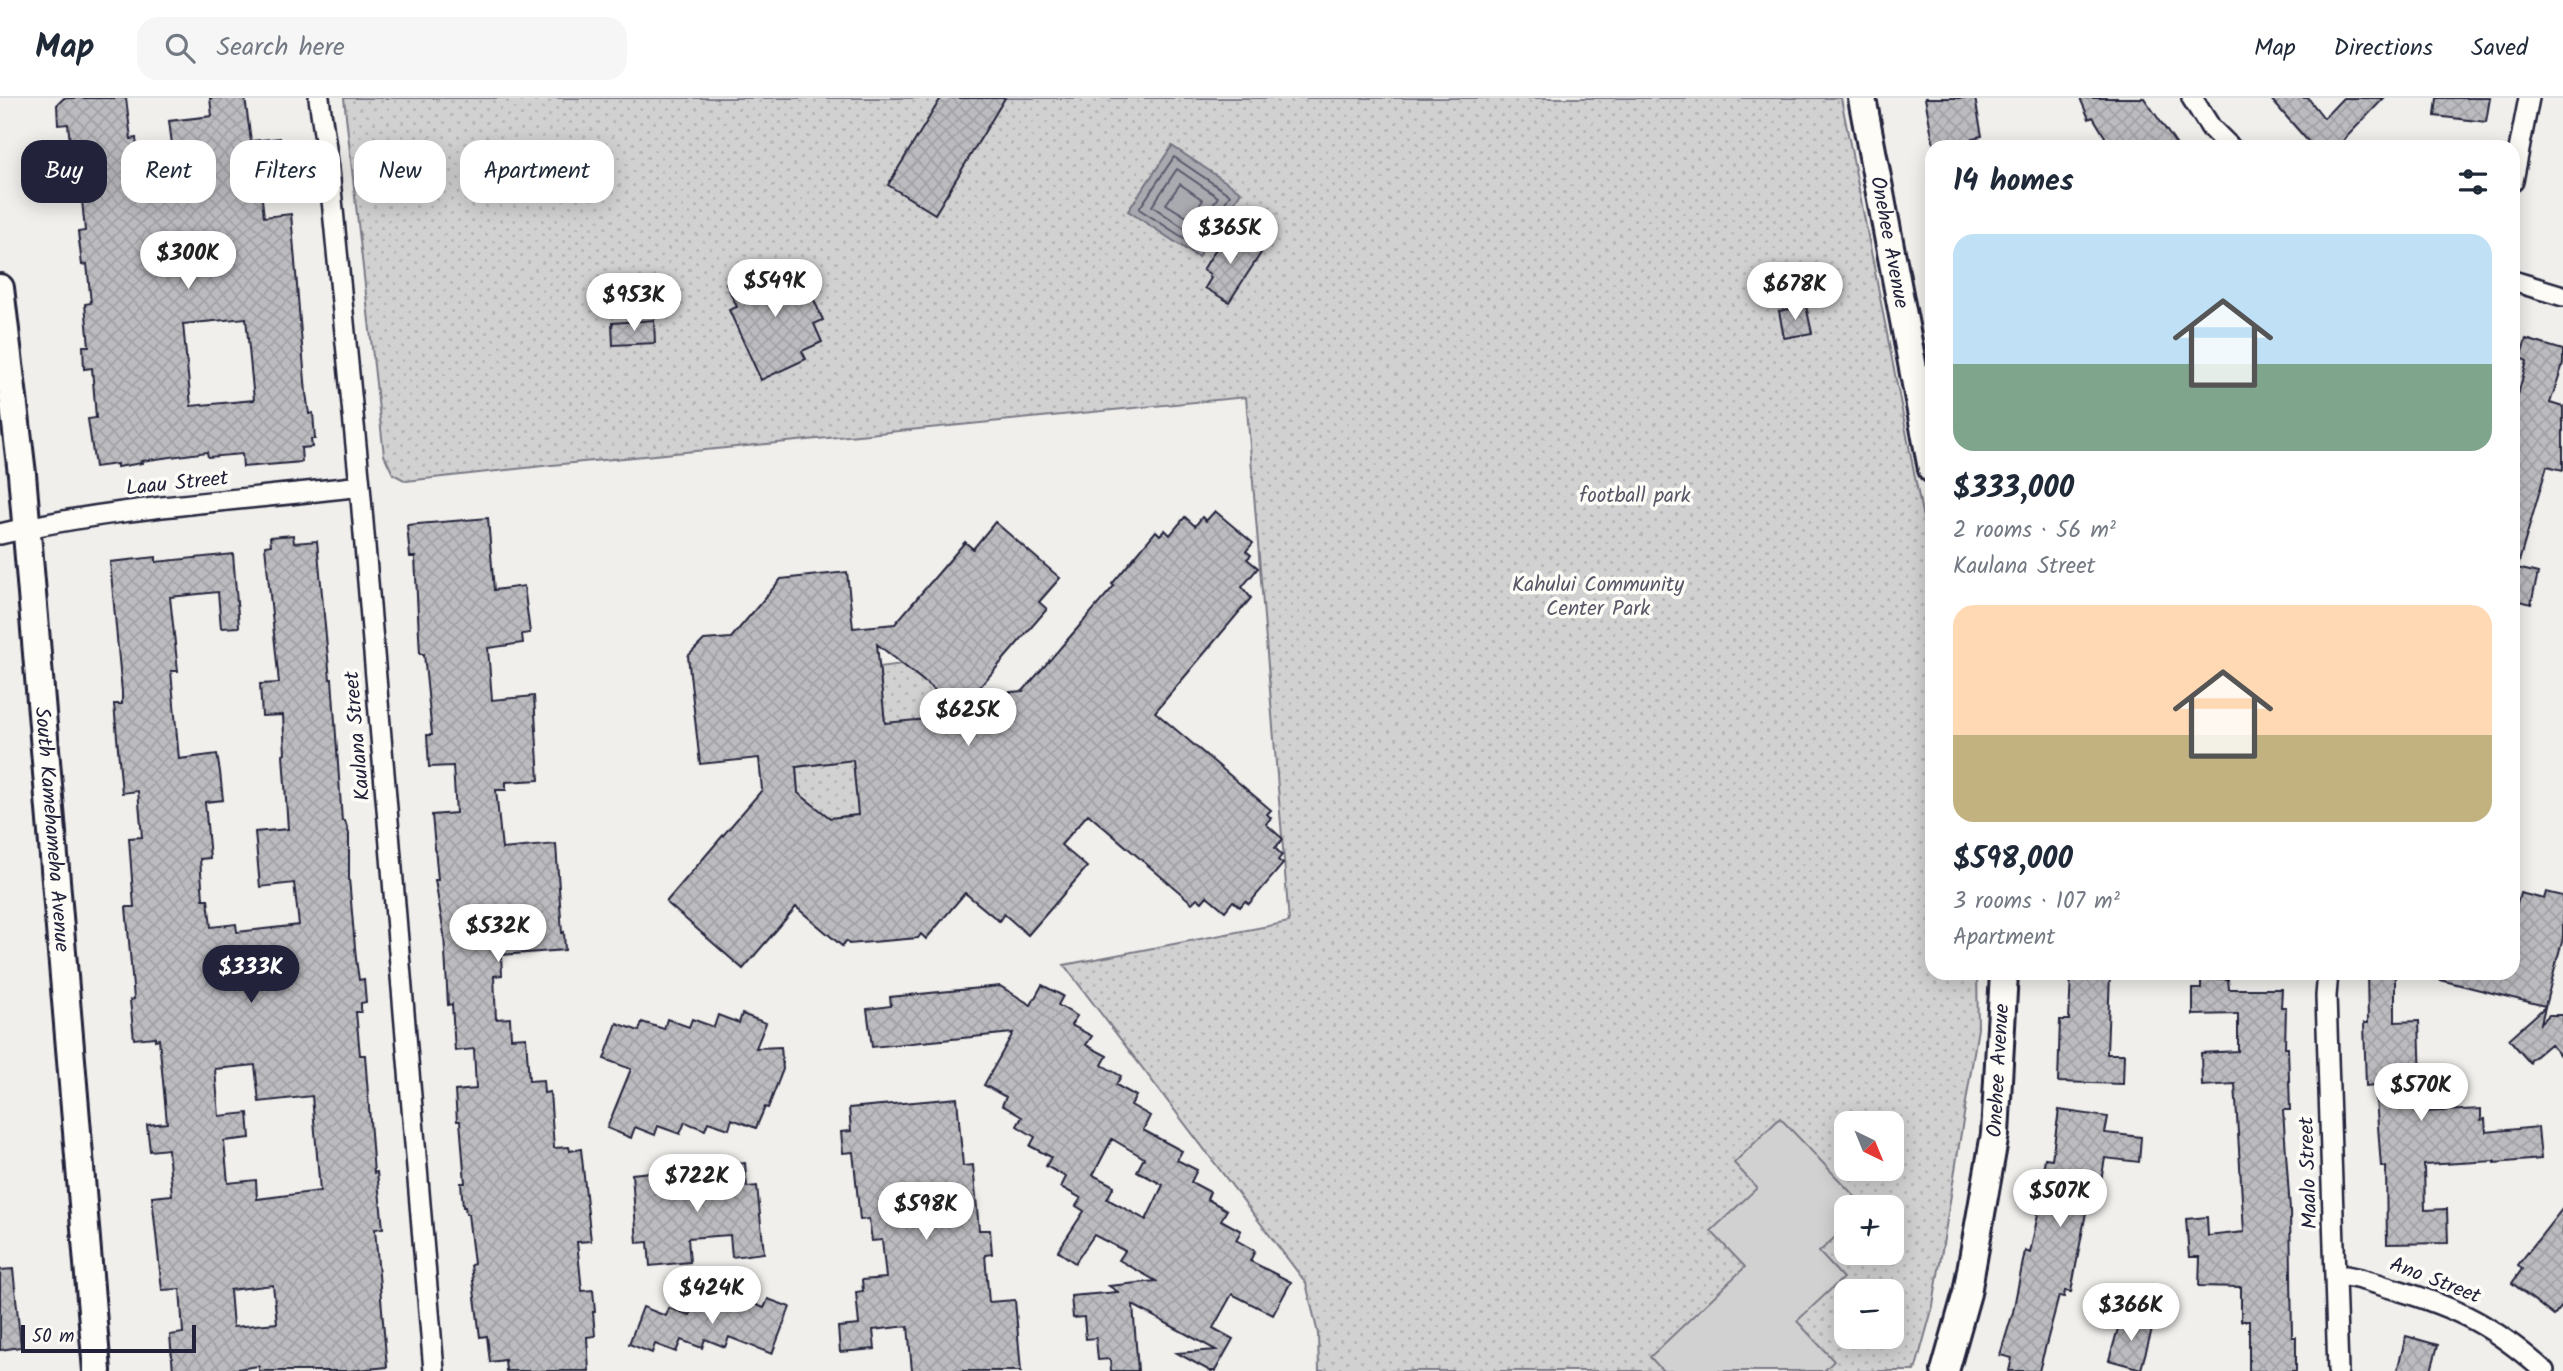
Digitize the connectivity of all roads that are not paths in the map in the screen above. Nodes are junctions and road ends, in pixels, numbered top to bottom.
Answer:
1 (319, 98) edge
2 (1862, 98) edge
3 (2192, 98) edge
4 (2529, 98) edge
5 (2223, 140) edge
6 (2520, 145) edge
7 (2520, 283) edge
8 (0, 288) edge
9 (2563, 296) edge
10 (1925, 432) edge
11 (360, 486) junction
12 (26, 528) junction
13 (0, 534) edge
14 (2004, 980) edge
15 (2327, 980) edge
16 (2336, 1275) junction
17 (97, 1371) edge
18 (434, 1371) edge
19 (1945, 1371) edge
20 (2338, 1371) edge
21 (2544, 1371) edge

1 - 11 street, Kaulana Street
2 - 10 street, Onehee Avenue
3 - 5 street
4 - 6 street
7 - 9 street
8 - 12 street, South Kamehameha Avenue
11 - 12 street, Laau Street
11 - 18 street, Kaulana Street
12 - 13 street, Laau Street
12 - 17 street, South Kamehameha Avenue
14 - 19 street, Onehee Avenue
15 - 16 street, Maalo Street
16 - 20 street, Maalo Street
16 - 21 street, Ano Street

